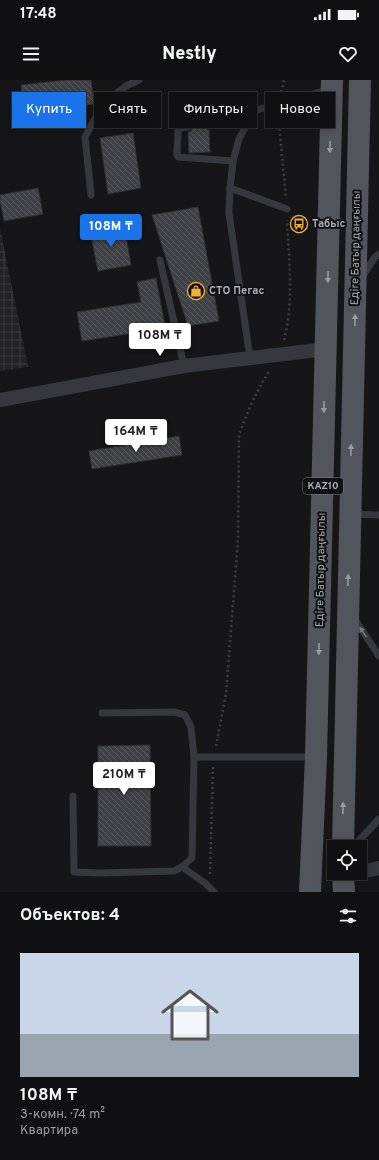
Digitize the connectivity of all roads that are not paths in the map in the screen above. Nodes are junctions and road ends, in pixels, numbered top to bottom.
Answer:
1 (139, 80) edge
2 (360, 80) edge
3 (332, 84) edge
4 (257, 110) edge
5 (181, 128) edge
6 (245, 128) edge
7 (233, 161) junction
8 (230, 188) junction
9 (91, 195) dead end
10 (287, 209) road end
11 (379, 254) edge
12 (160, 260) dead end
13 (355, 287) junction
14 (326, 349) junction
15 (250, 358) junction
16 (184, 366) junction
17 (0, 400) edge
18 (350, 514) junction
19 (379, 515) edge
20 (348, 608) junction
21 (379, 656) edge
22 (102, 712) dead end
23 (194, 757) junction
24 (316, 757) junction
25 (73, 796) dead end
26 (379, 819) edge
27 (343, 840) edge
28 (360, 840) edge
29 (182, 867) junction
30 (379, 868) edge
31 (367, 872) edge
32 (212, 890) edge
33 (310, 892) edge

1 - 9 lane
2 - 13 main road, Едіге Батыр даңғылы / KAZ10
3 - 4 lane
3 -> 14 main road, Едіге Батыр даңғылы / KAZ10
5 - 7 lane
6 - 7 lane
7 - 8 lane
8 - 10 lane
8 - 15 lane
11 - 13 lane
12 - 16 lane
18 -> 13 main road, Едіге Батыр даңғылы / KAZ10
14 - 15 street
14 -> 24 main road, Едіге Батыр даңғылы / KAZ10
15 - 16 street
16 - 17 street
18 - 19 lane
20 -> 18 main road, Едіге Батыр даңғылы / KAZ10
21 -> 20 lane
27 -> 20 main road, Едіге Батыр даңғылы / KAZ10
22 - 23 lane
23 - 24 lane
23 - 29 lane
24 - 33 main road, Едіге Батыр даңғылы / KAZ10
25 - 29 lane
26 - 28 lane
29 - 32 lane
30 - 31 street

